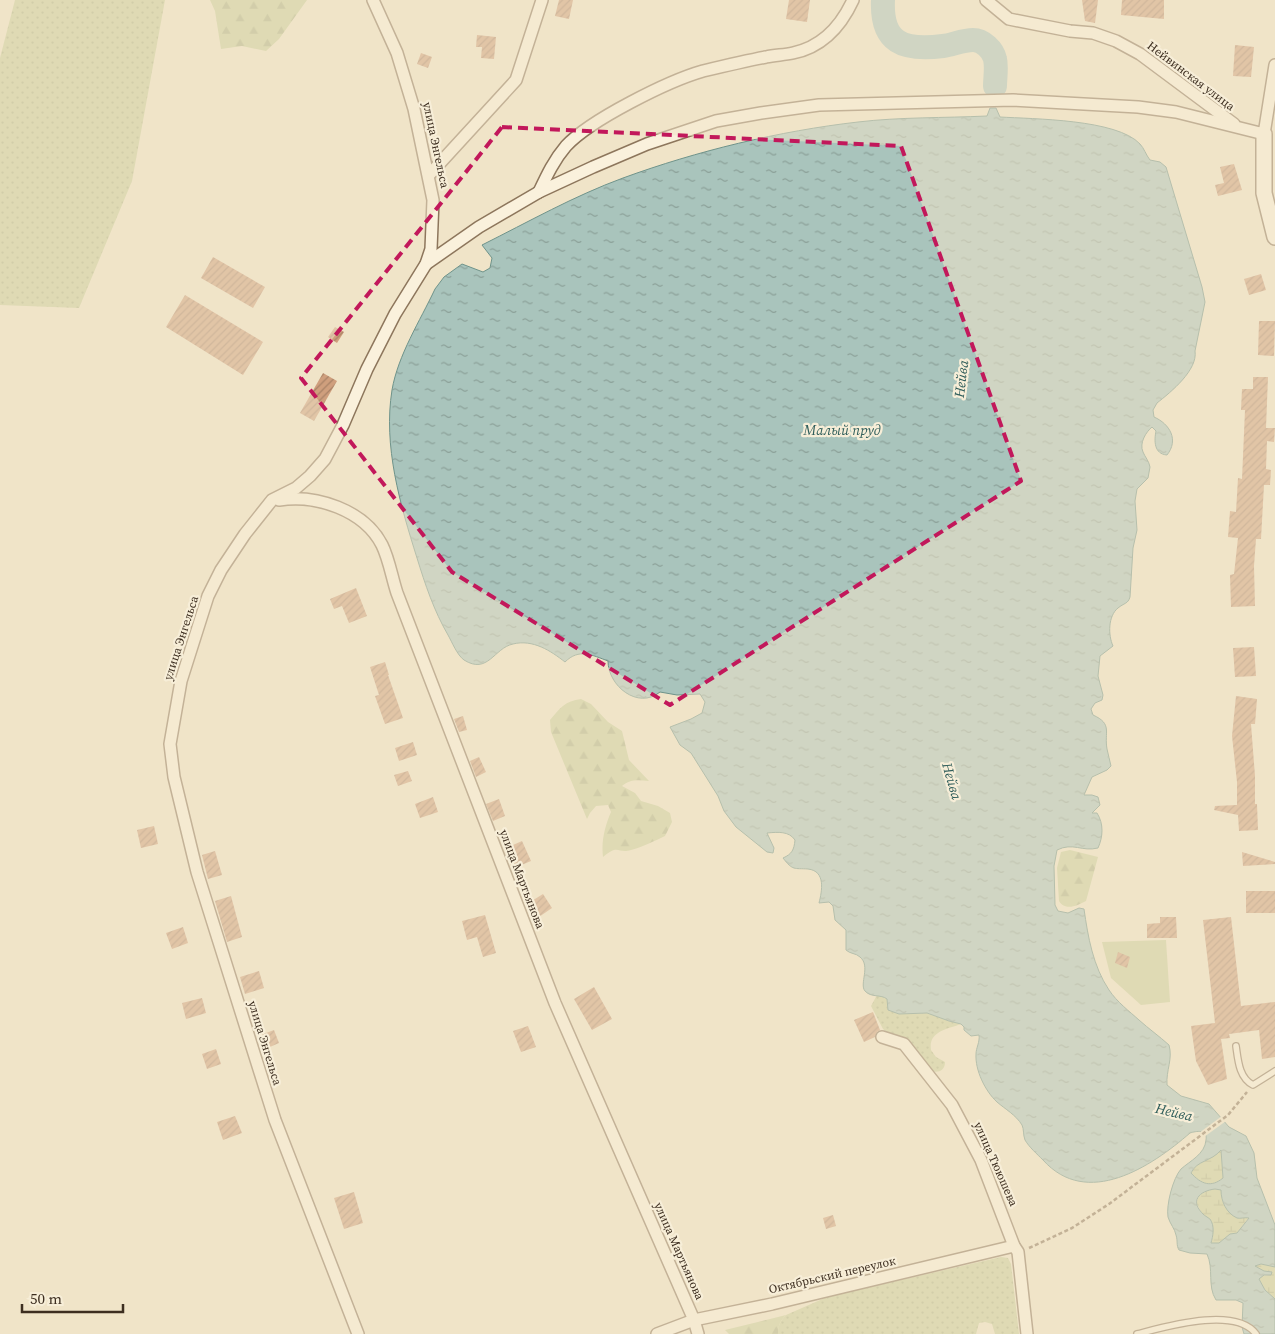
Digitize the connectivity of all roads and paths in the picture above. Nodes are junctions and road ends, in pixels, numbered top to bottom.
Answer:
1 (372, 0) edge
2 (542, 0) edge
3 (853, 0) edge
4 (986, 0) edge
5 (1275, 65) edge
6 (1240, 128) junction
7 (1264, 134) junction
8 (429, 175) junction
9 (539, 192) junction
10 (1275, 237) edge
11 (426, 264) junction
12 (272, 500) junction
13 (882, 1037) dead end
14 (1236, 1046) dead end
15 (1275, 1071) edge
16 (1253, 1085) junction
17 (1016, 1249) junction
18 (694, 1320) junction
19 (358, 1334) edge
20 (657, 1334) edge
21 (698, 1334) edge
22 (1027, 1334) edge
23 (1137, 1334) edge
24 (1256, 1334) edge

1 - 8 street, улица Энгельса
2 - 8 street
3 - 9 street
4 - 6 street, Нейвинская улица
5 - 7 street
6 - 7 street
6 - 9 street
7 - 10 street
8 - 11 street, улица Энгельса
9 - 11 street
11 - 12 street, улица Энгельса
12 - 18 street, улица Мартьянова
12 - 19 street, улица Энгельса
13 - 17 street, улица Тююшева
14 - 16 lane
15 - 16 lane
16 - 17 path
17 - 18 street, Октябрьский переулок
17 - 22 street, улица Тююшева
18 - 20 street, Октябрьский переулок
18 - 21 street, улица Мартьянова
23 - 24 lane

